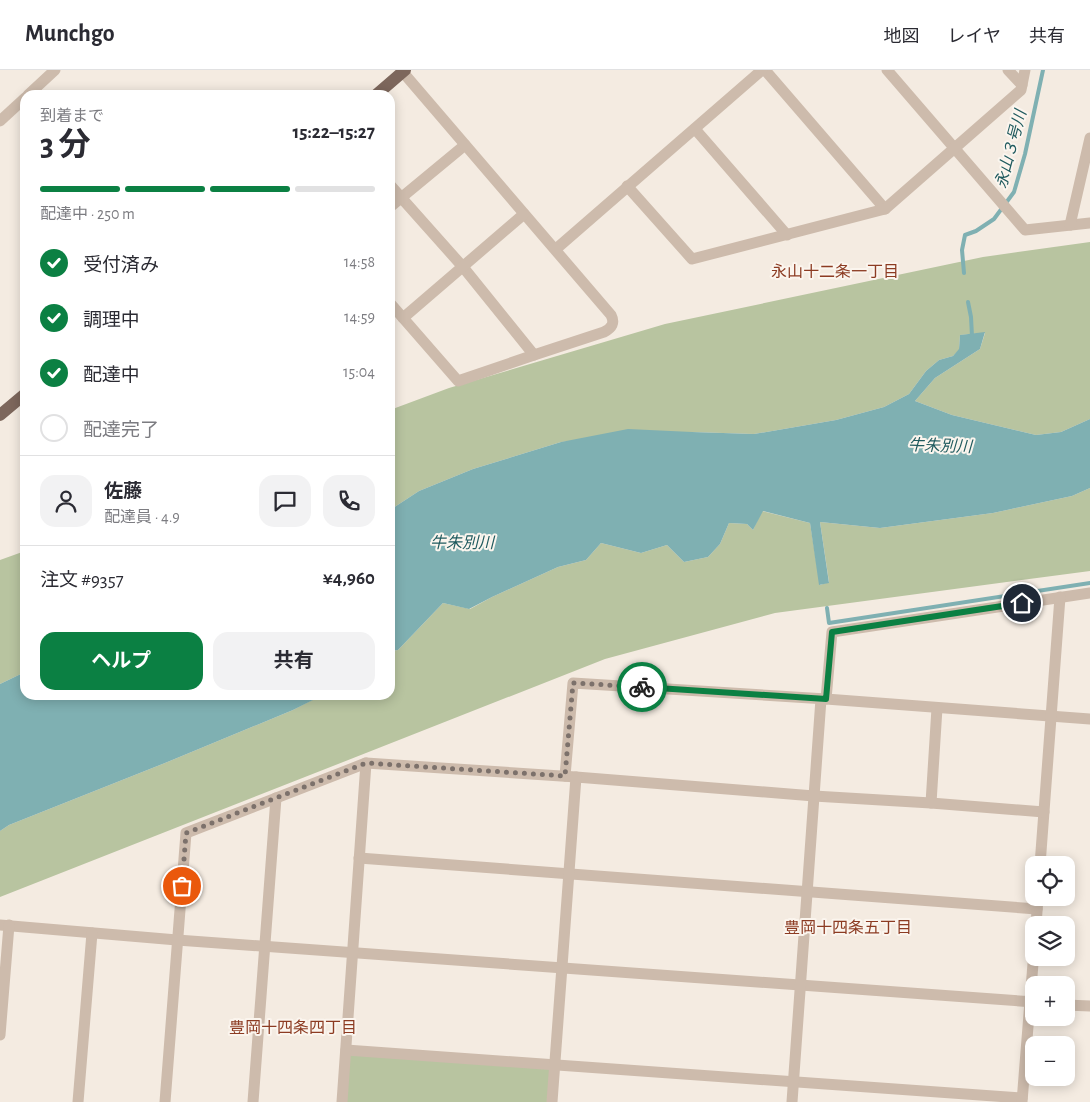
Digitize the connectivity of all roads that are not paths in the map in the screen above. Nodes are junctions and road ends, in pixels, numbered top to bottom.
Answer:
1 (56, 70) edge
2 (763, 70) edge
3 (887, 70) edge
4 (1008, 70) edge
5 (1025, 70) edge
6 (403, 71) edge
7 (1022, 85) junction
8 (34, 90) edge
9 (382, 90) edge
10 (20, 103) edge
11 (0, 121) edge
12 (695, 128) junction
13 (1090, 138) edge
14 (465, 145) junction
15 (955, 148) junction
16 (627, 186) junction
17 (395, 191) edge
18 (401, 198) junction
19 (395, 203) edge
20 (884, 209) junction
21 (524, 214) junction
22 (1090, 223) edge
23 (1070, 225) junction
24 (787, 235) junction
25 (556, 250) junction
26 (463, 267) junction
27 (395, 309) edge
28 (403, 318) junction
29 (534, 355) junction
30 (20, 398) edge
31 (0, 415) edge
32 (1090, 593) edge
33 (1060, 597) junction
34 (823, 699) junction
35 (937, 708) junction
36 (1051, 716) junction
37 (1090, 719) edge
38 (366, 763) junction
39 (571, 776) junction
40 (814, 796) junction
41 (276, 798) junction
42 (931, 803) junction
43 (1044, 812) junction
44 (1041, 856) edge
45 (359, 858) junction
46 (569, 873) junction
47 (806, 891) junction
48 (1025, 902) edge
49 (4, 925) edge
50 (92, 933) junction
51 (177, 940) junction
52 (266, 946) junction
53 (353, 952) junction
54 (561, 968) junction
55 (801, 986) junction
56 (1025, 1002) edge
57 (1075, 1005) edge
58 (1090, 1006) edge
59 (1, 1021) edge
60 (1030, 1026) edge
61 (0, 1035) edge
62 (346, 1050) junction
63 (555, 1064) junction
64 (794, 1082) junction
65 (1022, 1100) edge
66 (78, 1102) edge
67 (165, 1102) edge
68 (253, 1102) edge
69 (342, 1102) edge
70 (552, 1102) edge
71 (792, 1102) edge

1 - 8 street
2 - 12 street
2 - 20 street
3 - 15 street
4 - 7 street
5 - 7 street
6 - 9 main road
6 - 14 street
7 - 15 street
10 - 11 street
12 - 16 street
12 - 24 street
13 - 23 street
14 - 18 street
14 - 21 street
15 - 20 street
15 - 23 street
16 - 24 street
16 - 25 street
17 - 18 street
18 - 19 street
18 - 26 street
20 - 24 street
21 - 25 street
21 - 26 street
22 - 23 street
25 - 29 street
26 - 28 street
26 - 29 street
27 - 28 street
28 - 29 street
30 - 31 main road
32 - 33 street
33 - 34 street
33 - 36 street
34 - 35 street
34 - 39 street
34 - 40 street
35 - 36 street
35 - 42 street
36 - 37 street
36 - 43 street
38 - 39 street
38 - 41 street
38 - 45 street
39 - 40 street
39 - 46 street
40 - 42 street
40 - 47 street
41 - 51 street
41 - 52 street
42 - 43 street
43 - 44 street
45 - 46 street
45 - 53 street
46 - 47 street
46 - 54 street
47 - 48 street
47 - 55 street
49 - 50 street
49 - 59 street
50 - 51 street
50 - 66 street
51 - 52 street
51 - 67 street
52 - 53 street
52 - 68 street
53 - 54 street
53 - 62 street
54 - 55 street
54 - 63 street
55 - 56 street
55 - 64 street
57 - 58 street
59 - 61 street
60 - 65 street
62 - 63 street
62 - 69 street
63 - 64 street
63 - 70 street
64 - 65 street
64 - 71 street

